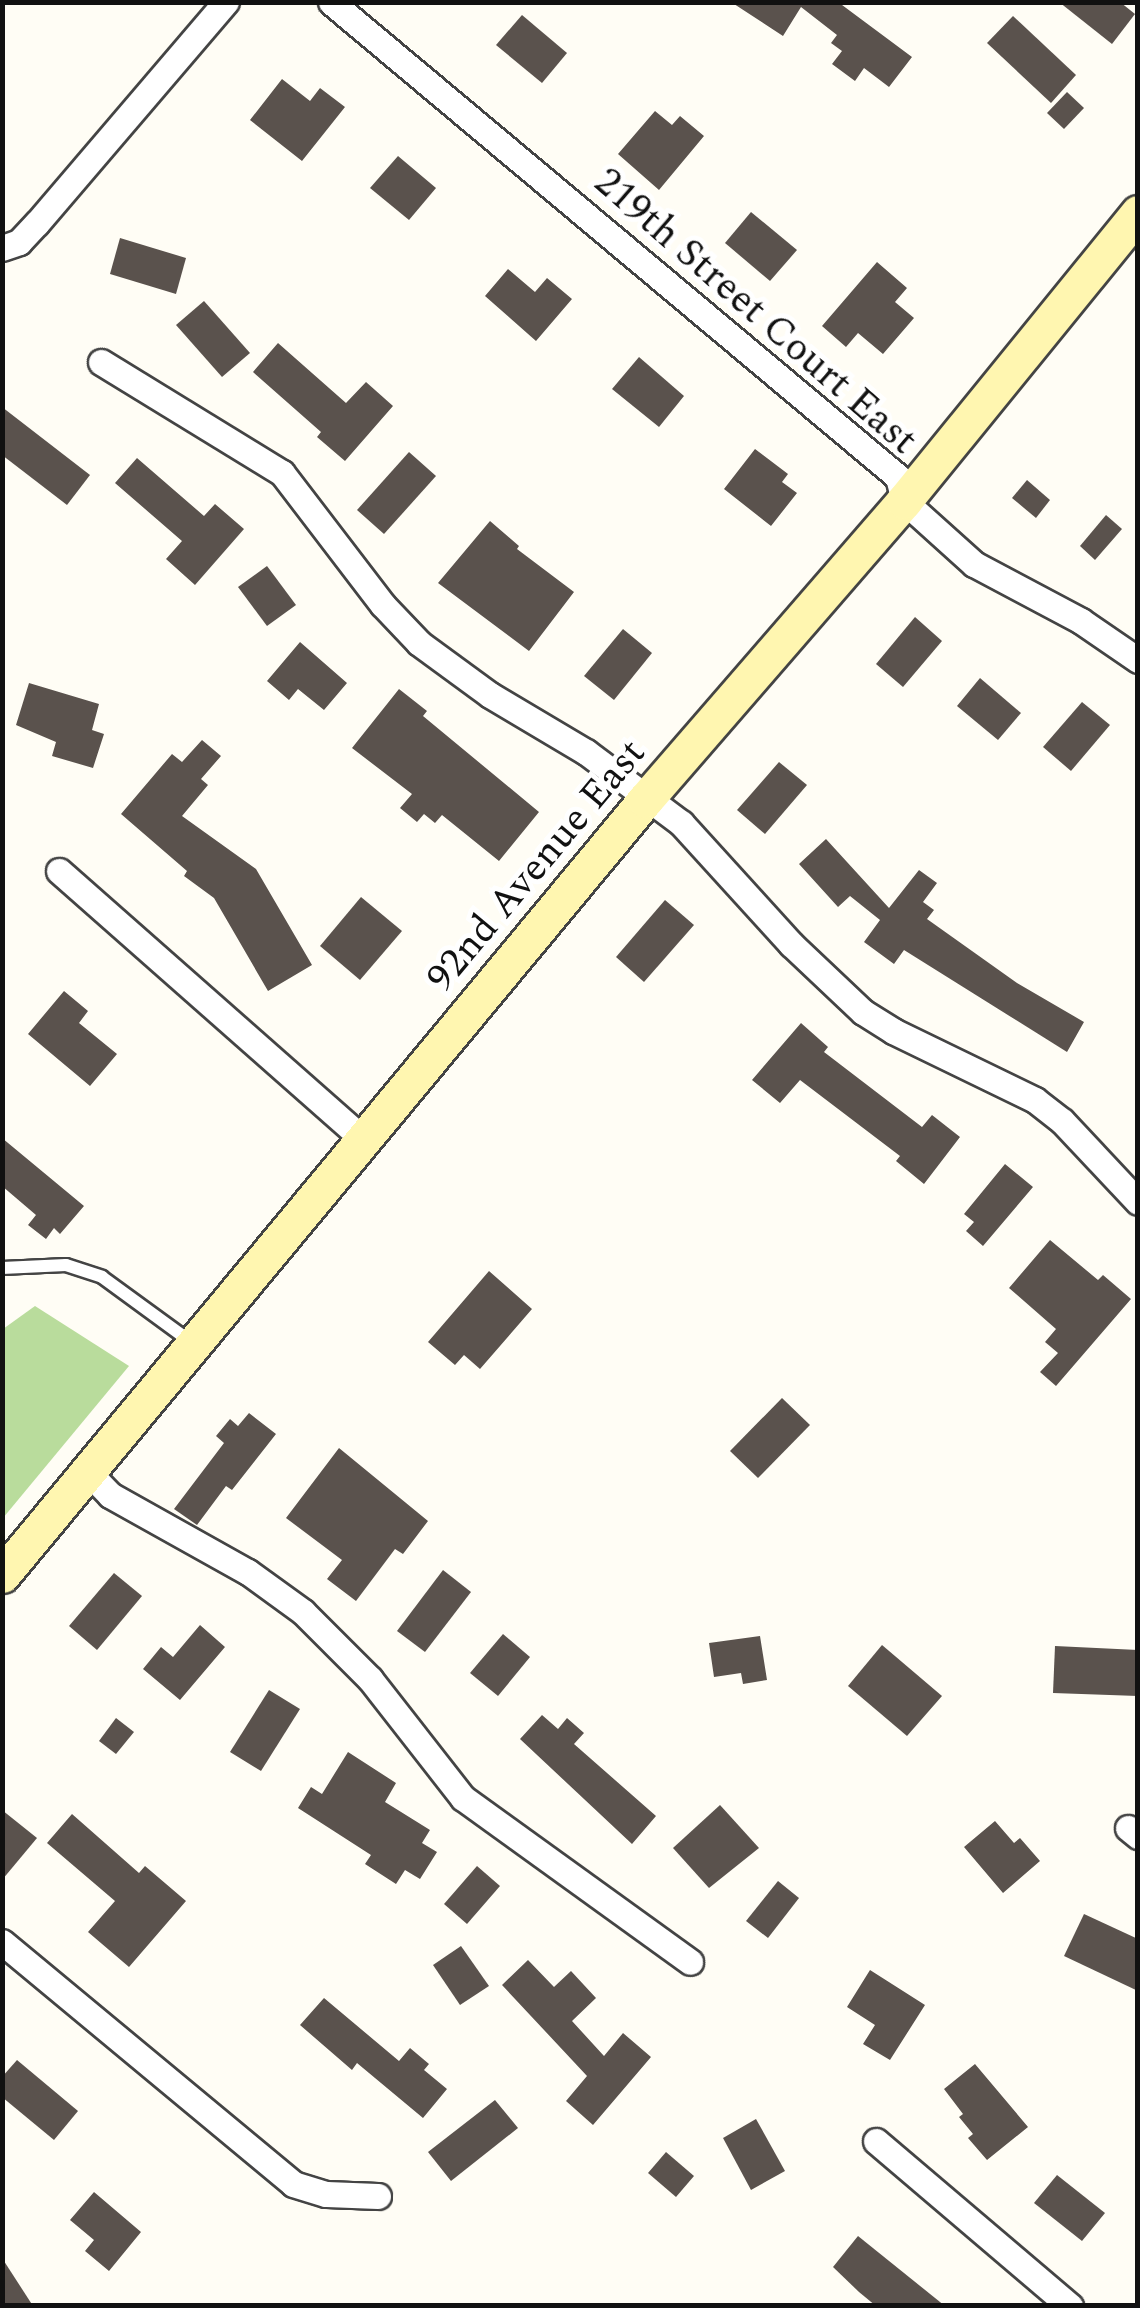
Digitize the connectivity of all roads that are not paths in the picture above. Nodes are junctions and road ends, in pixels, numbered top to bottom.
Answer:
1 (226, 2) edge
2 (331, 2) edge
3 (1138, 212) edge
4 (2, 248) edge
5 (101, 362) dead end
6 (904, 500) junction
7 (1138, 660) edge
8 (645, 800) junction
9 (59, 871) dead end
10 (364, 1141) junction
11 (1138, 1202) edge
12 (2, 1268) edge
13 (194, 1344) junction
14 (88, 1472) junction
15 (2, 1575) edge
16 (2, 1942) edge
17 (690, 1962) dead end
18 (876, 2141) dead end
19 (378, 2196) dead end
20 (1070, 2306) edge

1 - 4 street
2 - 6 street, 219th Street Court East
3 - 6 street, 92nd Avenue East
5 - 8 street
6 - 7 street, 219th Street Court East
6 - 8 street, 92nd Avenue East
8 - 10 street, 92nd Avenue East
8 - 11 street
9 - 10 street
10 - 13 street, 92nd Avenue East
12 - 13 lane
13 - 14 street, 92nd Avenue East
14 - 15 street, 92nd Avenue East
14 - 17 street
16 - 19 street
18 - 20 street

